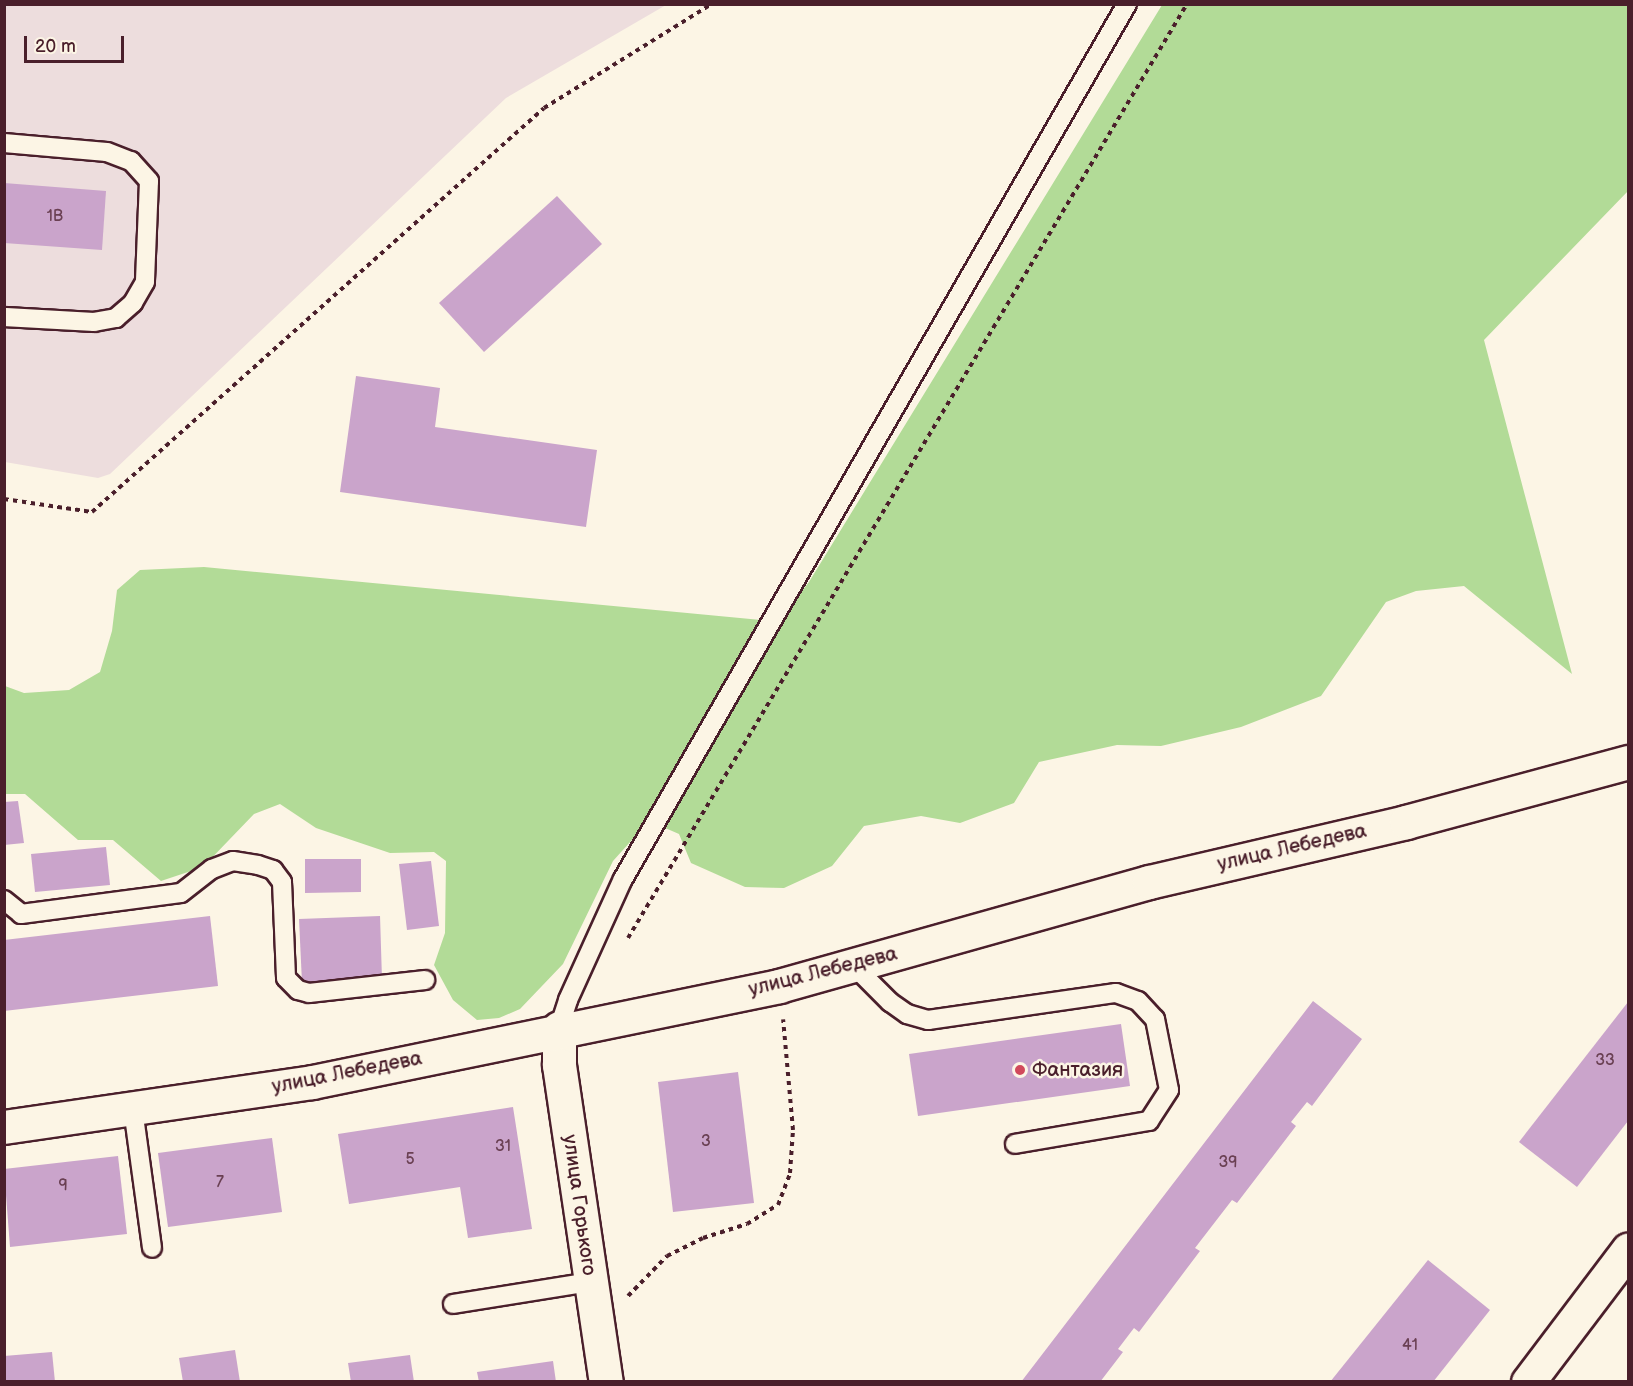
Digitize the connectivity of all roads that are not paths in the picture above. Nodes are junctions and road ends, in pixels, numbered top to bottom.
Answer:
1 (1127, 4) edge
2 (4, 143) edge
3 (4, 318) edge
4 (1629, 762) edge
5 (4, 900) edge
6 (13, 915) edge
7 (854, 966) junction
8 (425, 980) dead end
9 (559, 1028) junction
10 (133, 1109) junction
11 (4, 1127) edge
12 (1015, 1144) dead end
13 (152, 1248) dead end
14 (1629, 1250) edge
15 (591, 1282) junction
16 (453, 1304) dead end
17 (606, 1382) edge
18 (1528, 1382) edge

1 - 9 lane
2 - 3 lane
4 - 7 street, улица Лебедева
5 - 6 lane
6 - 8 lane
7 - 9 street, улица Лебедева
7 - 12 lane
9 - 10 street, улица Лебедева
9 - 15 street, улица Горького
10 - 11 street, улица Лебедева
10 - 13 lane
14 - 18 street
15 - 16 lane
15 - 17 street, улица Горького

